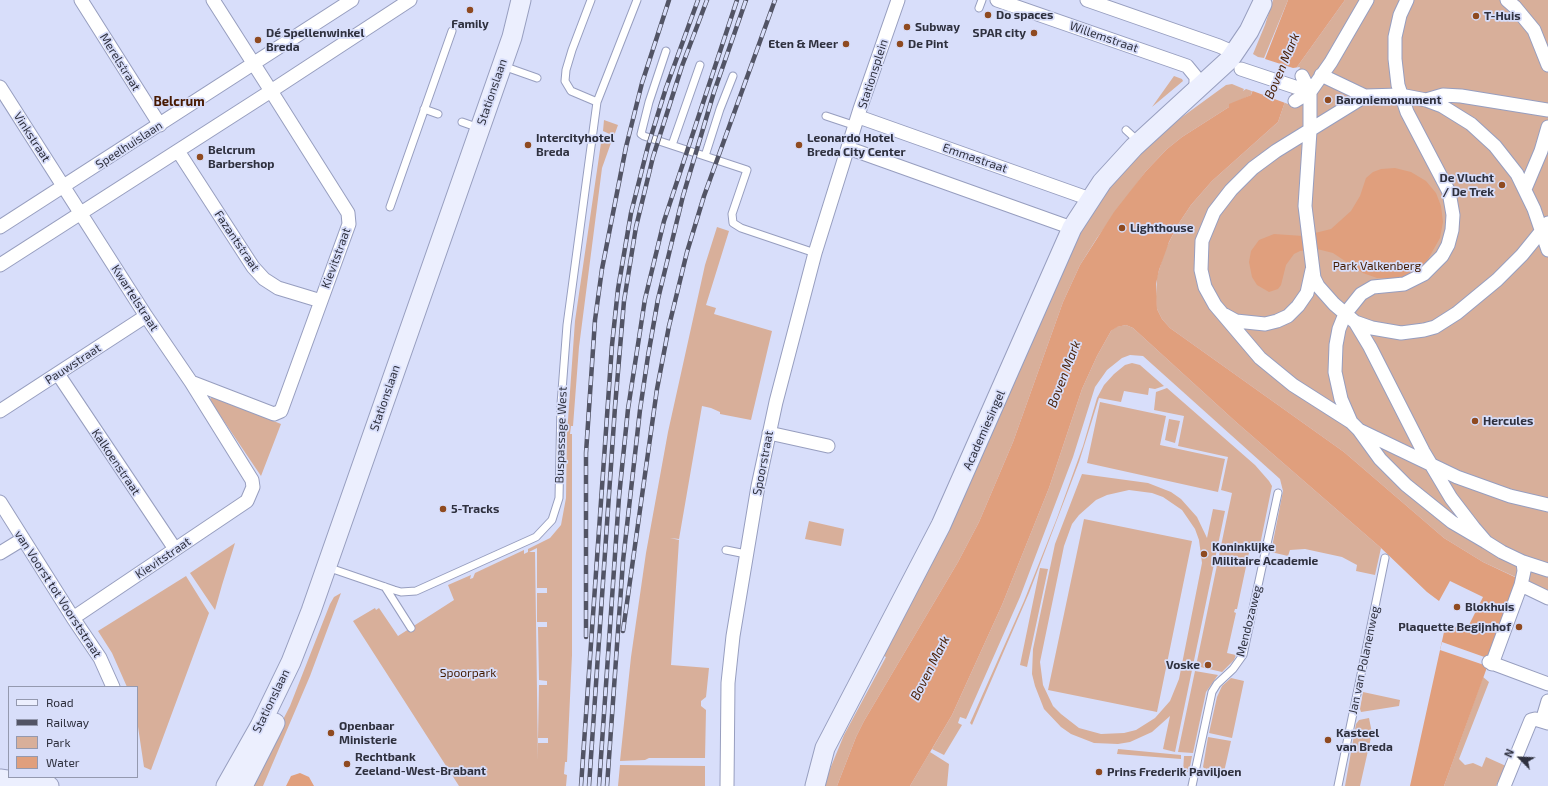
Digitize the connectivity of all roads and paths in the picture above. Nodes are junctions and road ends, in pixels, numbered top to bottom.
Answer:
1 (81, 0) edge
2 (213, 0) edge
3 (410, 0) edge
4 (521, 0) edge
5 (531, 0) edge
6 (591, 0) edge
7 (637, 0) edge
8 (898, 0) edge
9 (982, 0) edge
10 (997, 0) edge
11 (1087, 0) edge
12 (1367, 0) edge
13 (1379, 0) edge
14 (1408, 0) edge
15 (1507, 0) edge
16 (348, 1) edge
17 (1263, 2) edge
18 (979, 8) dead end
19 (1356, 17) junction
20 (452, 31) dead end
21 (666, 51) dead end
22 (254, 64) junction
23 (700, 65) dead end
24 (1237, 65) junction
25 (1548, 65) edge
26 (506, 67) junction
27 (1321, 75) junction
28 (733, 76) dead end
29 (1302, 76) dead end
30 (537, 78) dead end
31 (0, 87) edge
32 (1196, 89) junction
33 (271, 91) junction
34 (1301, 94) junction
35 (1400, 95) junction
36 (1365, 96) junction
37 (1426, 100) junction
38 (598, 102) junction
39 (424, 109) junction
40 (1548, 110) edge
41 (438, 114) dead end
42 (1169, 115) junction
43 (826, 116) dead end
44 (857, 121) junction
45 (160, 125) junction
46 (1548, 127) edge
47 (1310, 131) junction
48 (672, 145) junction
49 (848, 148) junction
50 (178, 151) junction
51 (705, 156) junction
52 (64, 186) junction
53 (1525, 189) junction
54 (1090, 199) junction
55 (390, 207) dead end
56 (81, 213) junction
57 (0, 227) edge
58 (1545, 227) edge
59 (1072, 228) junction
60 (1548, 250) edge
61 (815, 253) junction
62 (1311, 263) junction
63 (0, 264) edge
64 (321, 301) junction
65 (1221, 313) junction
66 (146, 316) junction
67 (1350, 318) junction
68 (58, 374) junction
69 (191, 382) junction
70 (0, 411) edge
71 (1355, 426) junction
72 (769, 433) junction
73 (828, 446) dead end
74 (1431, 465) junction
75 (1278, 493) dead end
76 (251, 495) joint
77 (0, 502) edge
78 (1548, 505) edge
79 (23, 539) junction
80 (1486, 542) junction
81 (175, 549) junction
82 (726, 550) dead end
83 (0, 553) edge
84 (746, 554) junction
85 (1385, 558) dead end
86 (1523, 562) junction
87 (331, 568) junction
88 (1548, 570) edge
89 (1521, 582) junction
90 (385, 587) junction
91 (1548, 596) edge
92 (73, 618) junction
93 (411, 628) dead end
94 (1548, 684) edge
95 (114, 686) edge
96 (1548, 701) edge
97 (1540, 722) edge
98 (821, 762) junction
99 (0, 779) edge
100 (49, 786) edge
101 (226, 786) edge
102 (242, 786) edge
103 (727, 786) edge
104 (806, 786) edge
105 (815, 786) edge
106 (1192, 786) edge
107 (1338, 786) edge
108 (1504, 786) edge

1 - 45 street, Merelstraat
2 - 22 street
3 - 33 street
4 - 26 main road, Stationslaan
5 - 26 main road, Stationslaan
6 - 38 lane
7 - 38 lane, Buspassage West
8 - 44 street, Stationsplein
9 - 18 lane
10 - 32 street, Willemstraat
11 - 24 street
12 - 19 street
13 - 19 street
14 - 35 street
15 - 25 street
16 - 22 street, Speelhuislaan
17 - 24 main road
19 - 27 street
20 - 39 lane
21 - 48 lane
22 - 33 street
22 - 45 street, Speelhuislaan
23 - 48 lane
24 - 32 main road, Academiesingel
24 - 34 street
24 - 42 main road, Academiesingel
26 - 30 lane
26 - 87 main road, Stationslaan
26 - 87 main road, Stationslaan
27 - 34 street
27 - 36 street
28 - 51 lane
29 - 34 street
31 - 52 street, Vinkstraat
32 - 42 main road, Academiesingel
33 - 50 street
33 - 64 street, Kievitstraat
34 - 47 street
35 - 36 street
35 - 37 street
35 - 67 street
36 - 47 street
37 - 40 street
37 - 53 street
38 - 90 lane, Buspassage West
39 - 41 lane
39 - 55 lane
42 - 54 main road, Academiesingel
43 - 44 lane
44 - 49 street, Stationsplein
44 - 54 street, Emmastraat
45 - 52 street, Speelhuislaan
46 - 53 street
47 - 62 street
47 - 65 street
48 - 51 lane
49 - 59 street
49 - 61 street, Spoorstraat
50 - 56 street
50 - 64 street, Fazantstraat
51 - 61 lane
52 - 56 street
52 - 57 street, Speelhuislaan
53 - 58 street
54 - 59 main road, Academiesingel
56 - 63 street
56 - 66 street, Kwartelstraat
58 - 60 street
58 - 67 street
59 - 98 main road, Academiesingel
61 - 72 street, Spoorstraat
62 - 65 street
62 - 67 street
64 - 69 street, Kievitstraat
65 - 71 street
66 - 68 street, Pauwstraat
66 - 69 street, Kwartelstraat
67 - 71 street
67 - 74 street
68 - 70 street, Pauwstraat
68 - 81 street, Kalkoenstraat
69 - 76 street, Kwartelstraat
71 - 74 street
71 - 80 street
72 - 73 street
72 - 84 street, Spoorstraat
74 - 78 street
74 - 80 street
75 - 106 lane, Mendozaweg
76 - 81 street, Kievitstraat
77 - 79 street, van Voorst tot Voorststraat
79 - 83 street
79 - 92 street, van Voorst tot Voorststraat
80 - 86 street
81 - 92 street, Kievitstraat
82 - 84 lane
84 - 103 street, Spoorstraat
85 - 107 lane, Jan van Polanenweg
86 - 88 street
86 - 89 street
87 - 90 lane, Buspassage West
87 - 101 main road, Stationslaan
87 - 102 main road, Stationslaan
89 - 91 street
89 - 94 street
90 - 93 lane
92 - 95 street, van Voorst tot Voorststraat
96 - 97 street
97 - 108 street
98 - 104 main road, Academiesingel
98 - 105 main road, Academiesingel
99 - 100 main road

